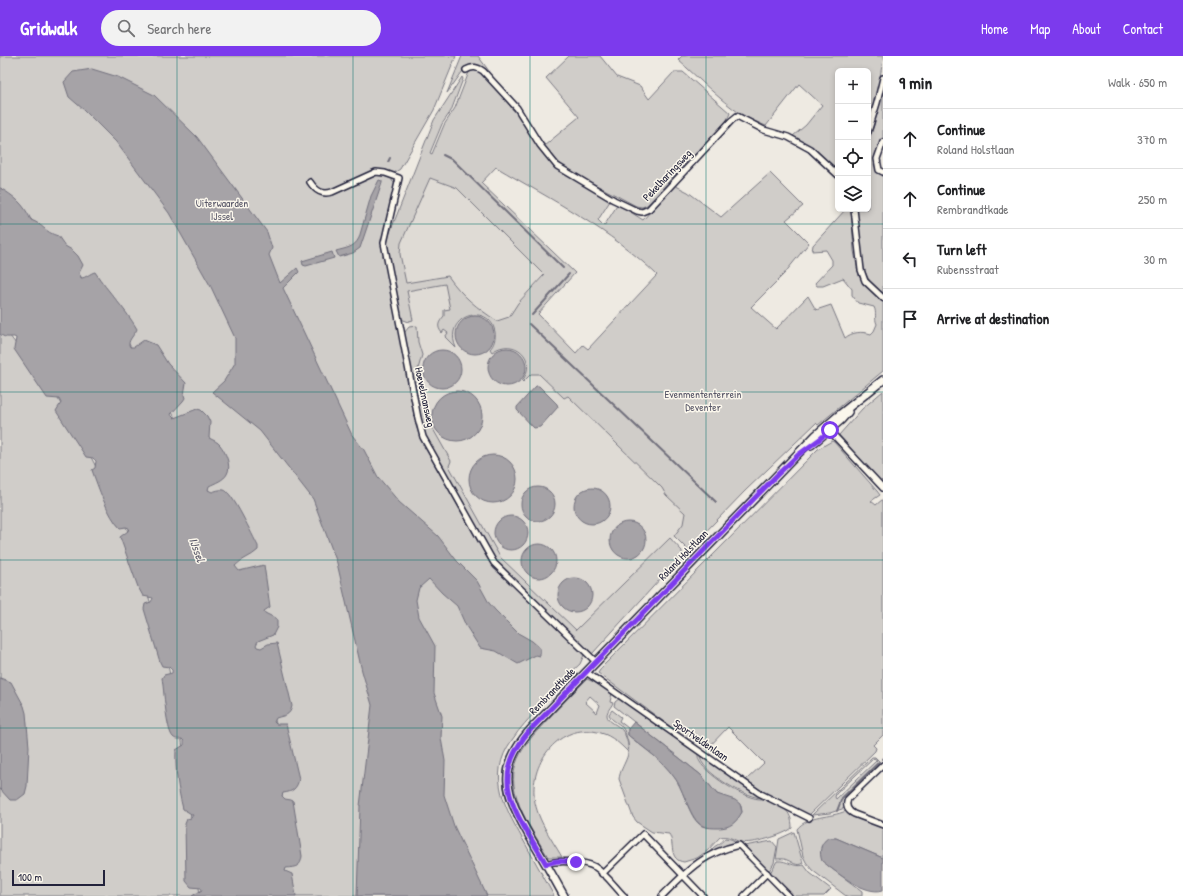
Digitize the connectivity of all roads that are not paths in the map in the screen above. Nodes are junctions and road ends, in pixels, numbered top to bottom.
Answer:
1 (466, 70) dead end
2 (883, 78) edge
3 (871, 122) edge
4 (883, 142) edge
5 (835, 172) edge
6 (883, 172) edge
7 (310, 182) dead end
8 (854, 212) edge
9 (883, 298) edge
10 (883, 380) edge
11 (828, 429) junction
12 (883, 488) edge
13 (596, 662) junction
14 (586, 672) junction
15 (883, 765) edge
16 (809, 818) dead end
17 (883, 825) edge
18 (546, 864) junction
19 (767, 873) junction
20 (602, 874) junction
21 (683, 875) junction
22 (564, 896) edge
23 (624, 896) edge
24 (662, 896) edge
25 (703, 896) edge
26 (744, 896) edge
27 (789, 896) edge

1 - 5 street, Pekelharingsweg
2 - 3 street
4 - 6 street
7 - 13 street, Hoevelmansweg
8 - 9 street
10 - 11 street, Roland Holstlaan
11 - 12 street
11 - 13 street, Roland Holstlaan
13 - 14 street, Roland Holstlaan
14 - 16 street, Sportveldenlaan
14 - 18 street, Rembrandtkade
15 - 17 street
18 - 20 street
18 - 22 street, Rembrandtkade
19 - 21 street
19 - 26 street
19 - 27 street
20 - 21 street
20 - 23 street
21 - 24 street
21 - 25 street

